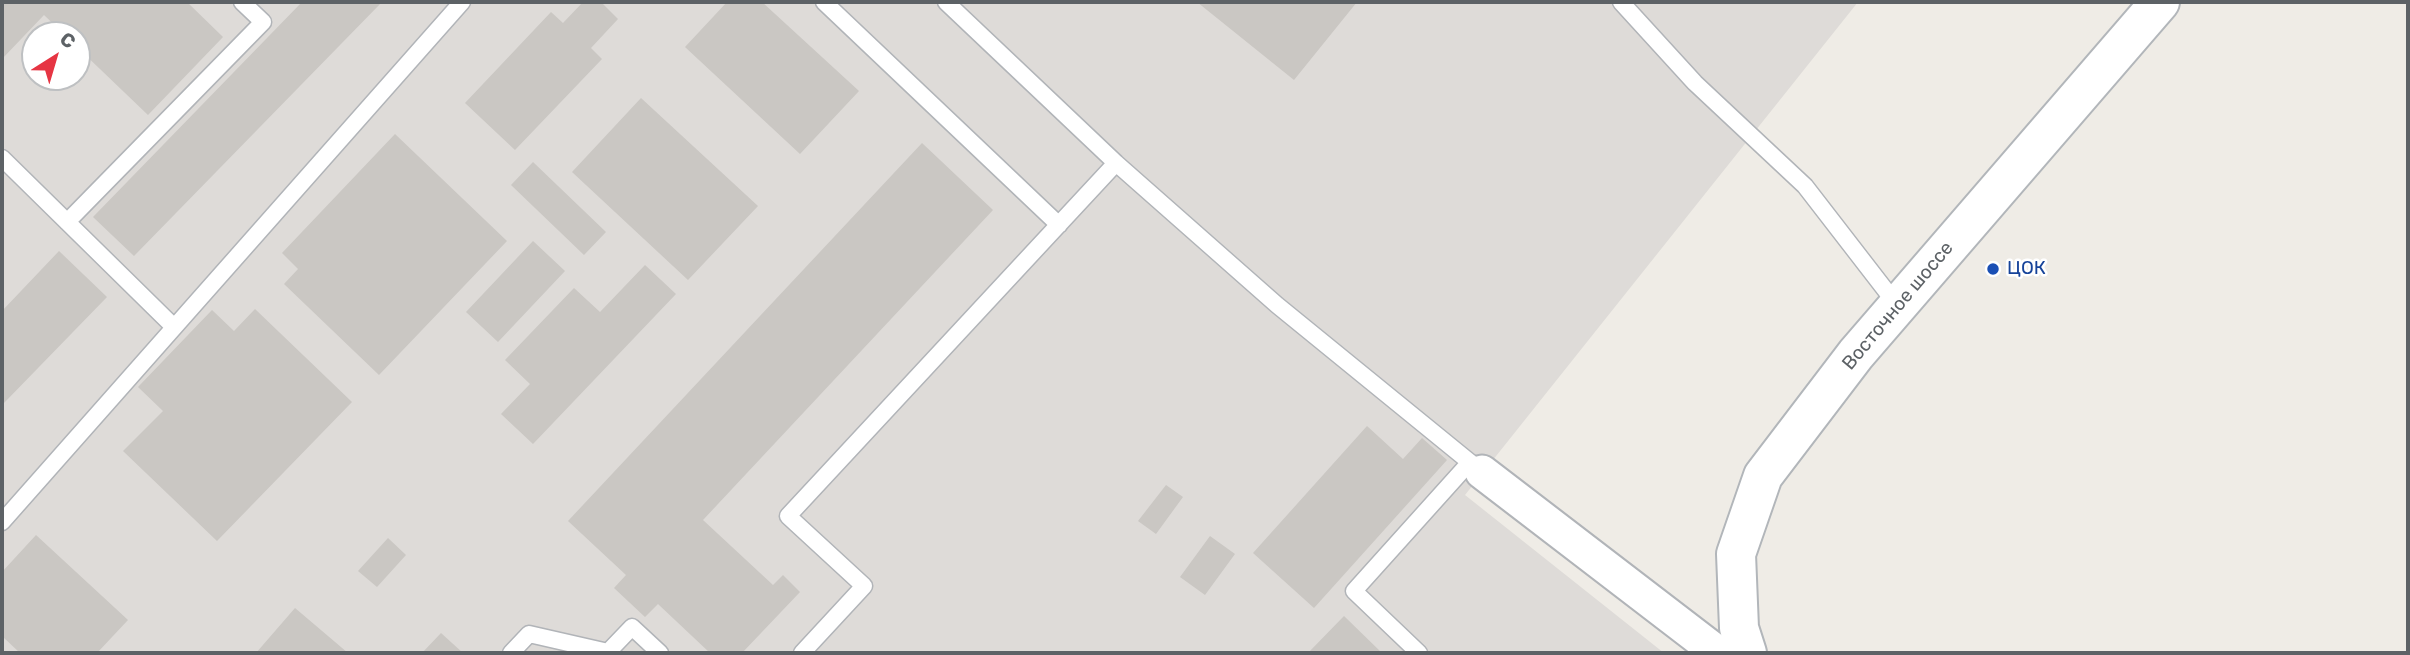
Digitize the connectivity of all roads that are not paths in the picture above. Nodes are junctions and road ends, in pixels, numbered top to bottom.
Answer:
1 (242, 2) edge
2 (462, 2) edge
3 (824, 2) edge
4 (946, 2) edge
5 (1621, 2) edge
6 (2160, 2) edge
7 (2, 158) edge
8 (1116, 163) junction
9 (68, 222) junction
10 (1059, 225) junction
11 (1897, 305) junction
12 (174, 327) junction
13 (1476, 467) junction
14 (2, 522) edge
15 (511, 653) edge
16 (660, 653) edge
17 (802, 653) edge
18 (1419, 653) edge
19 (1718, 653) edge
20 (1747, 653) edge

1 - 9 lane
2 - 12 lane
3 - 10 lane
4 - 8 lane
5 - 11 lane
6 - 11 main road, Восточное шоссе
7 - 9 lane
8 - 10 lane
8 - 13 lane
9 - 12 lane
10 - 17 lane
11 - 20 main road, Восточное шоссе
12 - 14 lane
13 - 18 lane
13 - 19 street
15 - 16 lane

